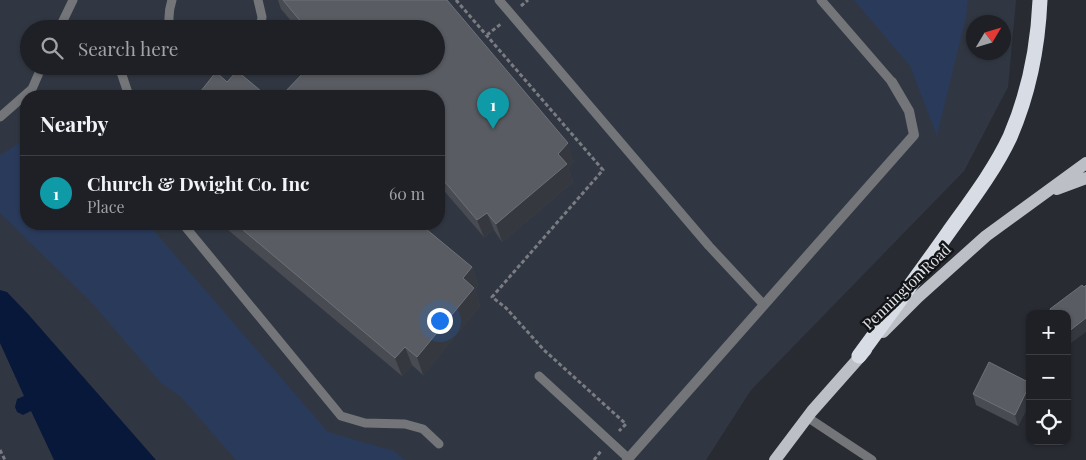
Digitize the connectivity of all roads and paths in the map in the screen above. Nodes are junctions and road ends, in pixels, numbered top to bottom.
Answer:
1 (73, 0) edge
2 (161, 0) edge
3 (258, 0) edge
4 (456, 0) edge
5 (499, 0) edge
6 (528, 0) edge
7 (821, 0) edge
8 (1040, 0) edge
9 (171, 3) edge
10 (521, 6) dead end
11 (64, 20) edge
12 (168, 20) edge
13 (262, 20) edge
14 (503, 22) dead end
15 (487, 35) junction
16 (38, 75) edge
17 (122, 75) edge
18 (892, 82) joint
19 (31, 90) edge
20 (127, 90) edge
21 (20, 100) edge
22 (0, 117) edge
23 (1086, 163) edge
24 (1086, 178) edge
25 (1042, 194) junction
26 (188, 230) edge
27 (764, 305) junction
28 (860, 356) junction
29 (539, 376) dead end
30 (807, 417) junction
31 (610, 441) junction
32 (439, 444) dead end
33 (0, 450) edge
34 (628, 459) edge
35 (5, 460) edge
36 (594, 460) edge
37 (775, 460) edge
38 (872, 460) edge

1 - 11 lane
2 - 9 lane
3 - 13 lane
4 - 15 path
5 - 27 lane
6 - 10 path
7 - 18 lane
8 - 28 highway
9 - 12 lane
14 - 15 path
15 - 31 path
16 - 19 lane
17 - 20 lane
18 - 27 street
21 - 22 lane
23 - 25 main road, Pennington Road
24 - 25 main road
25 - 28 main road, Pennington Road
26 - 32 lane
27 - 34 street
28 - 30 main road, Pennington Road
29 - 31 lane
30 - 37 main road, Pennington Road
30 - 38 lane
31 - 34 lane
31 - 36 path
33 - 35 path

